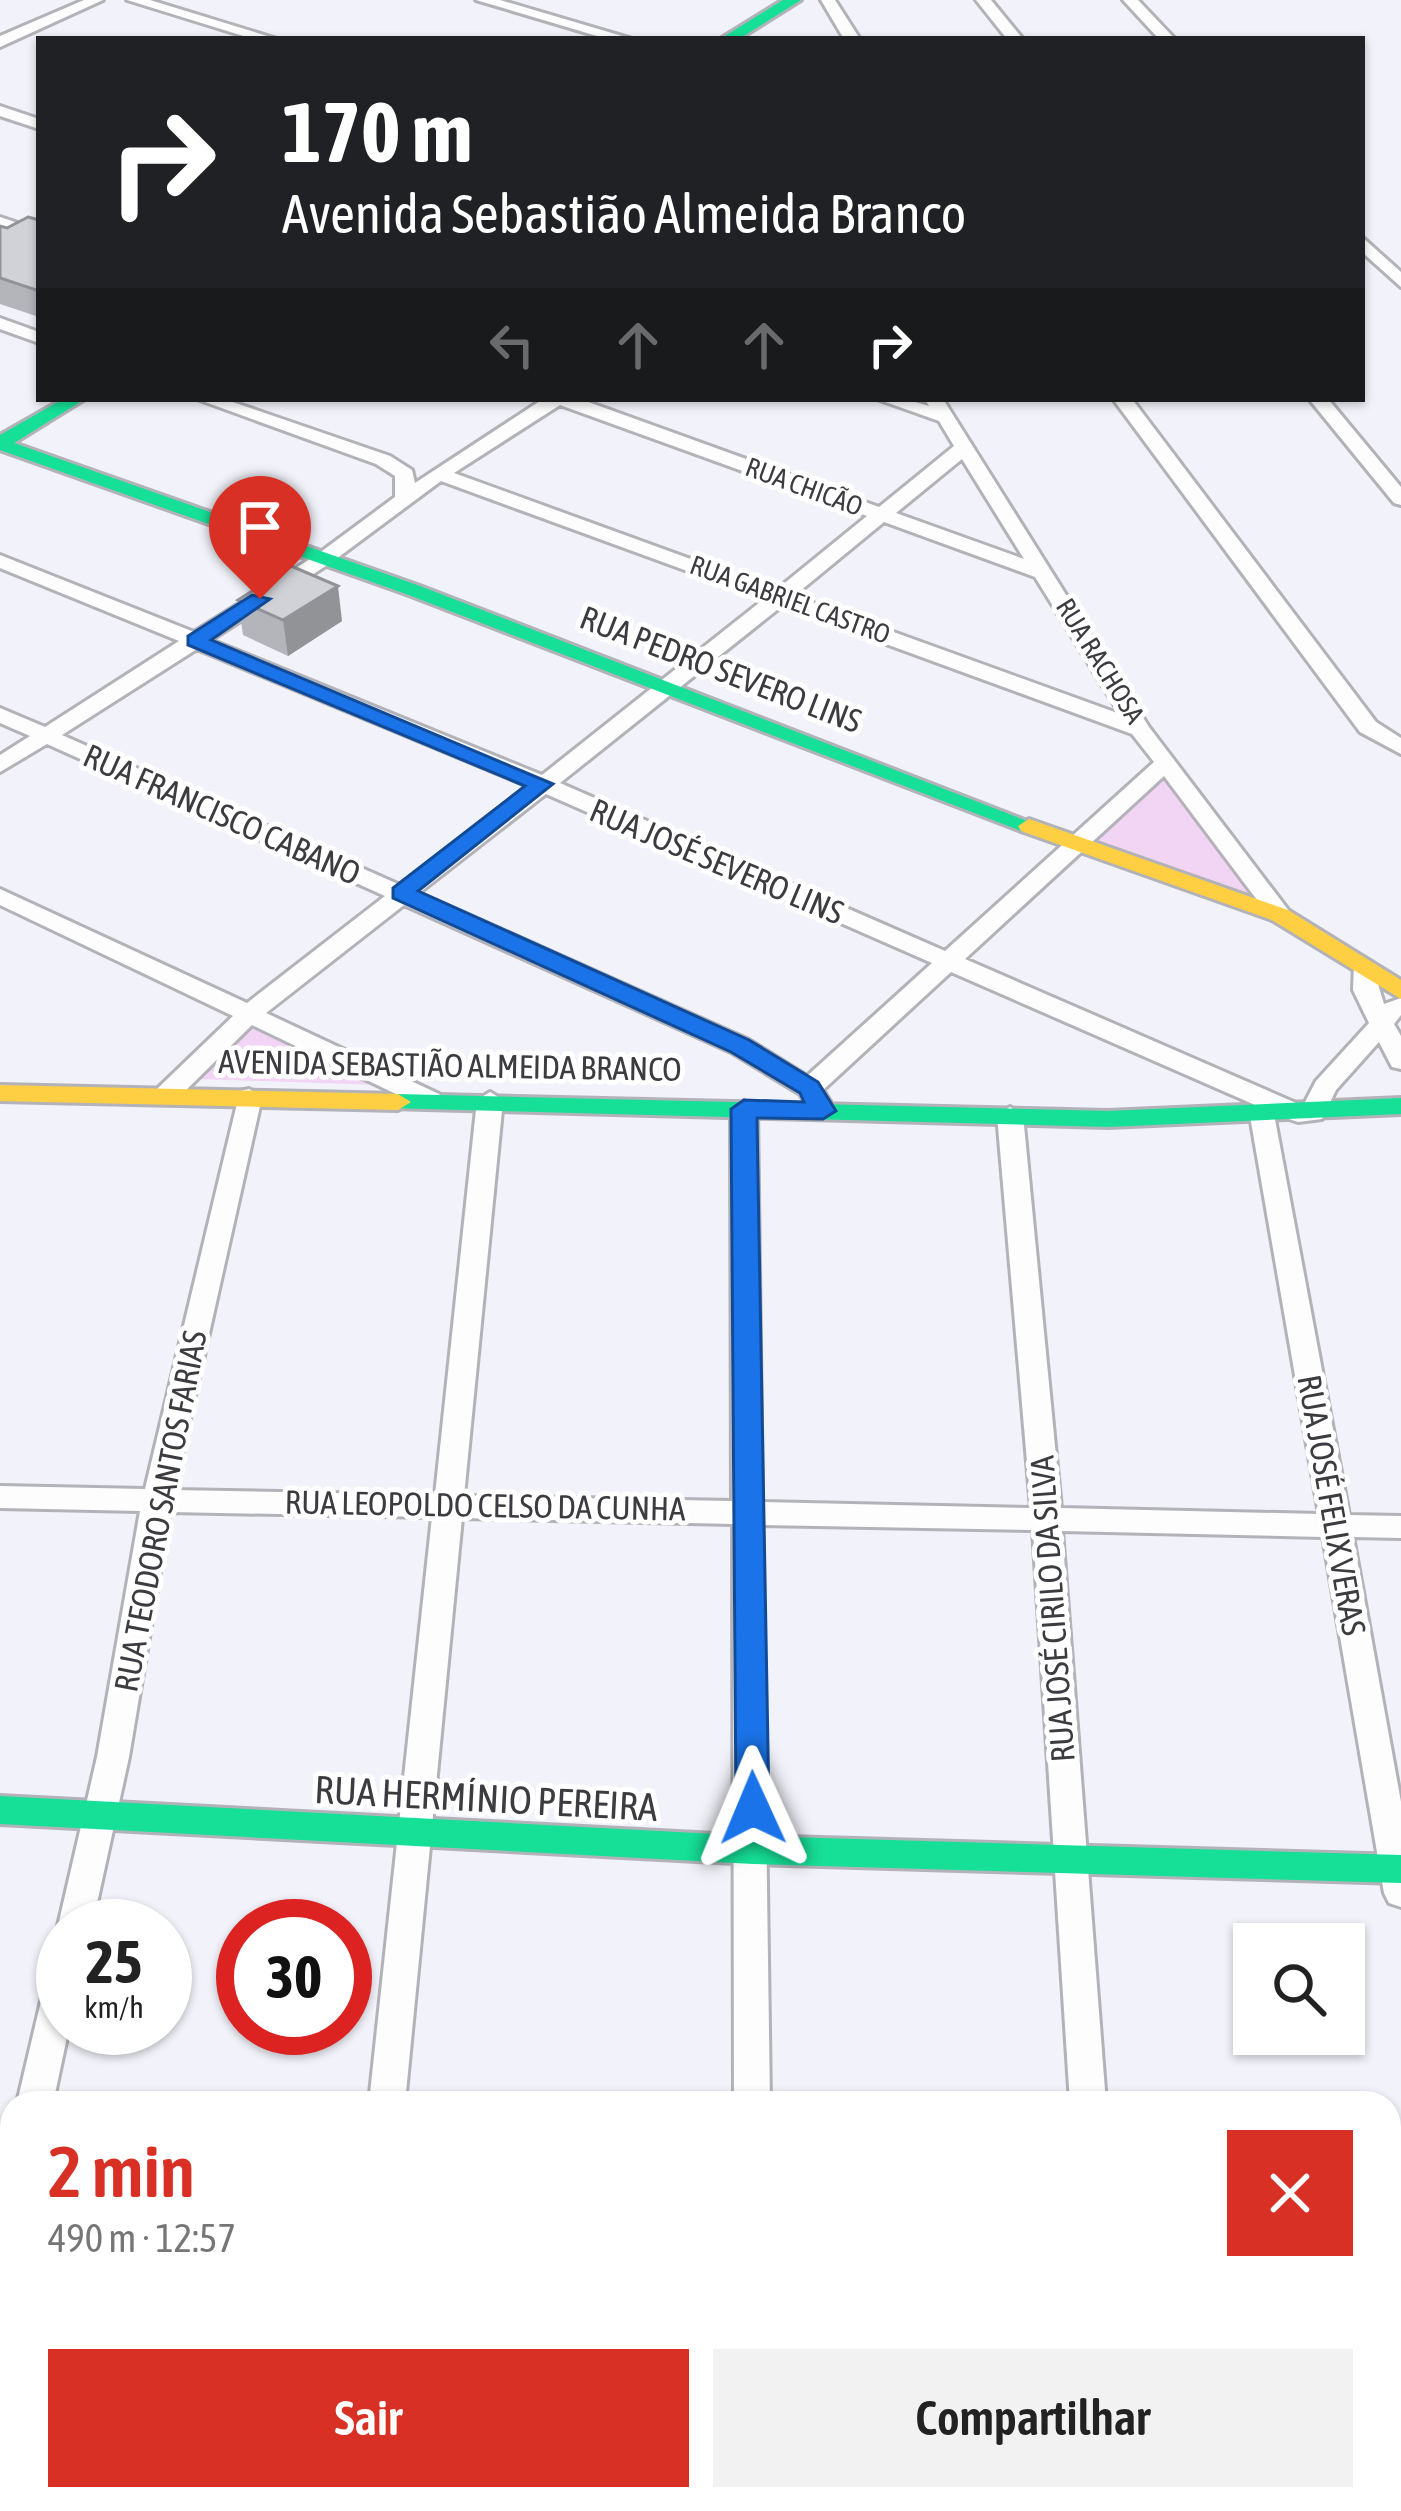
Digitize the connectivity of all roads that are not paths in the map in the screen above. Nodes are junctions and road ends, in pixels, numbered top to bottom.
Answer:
1 (96, 0) edge
2 (134, 0) edge
3 (484, 0) edge
4 (828, 0) edge
5 (983, 0) edge
6 (1130, 0) edge
7 (787, 1) edge
8 (0, 25) edge
9 (259, 36) edge
10 (613, 36) edge
11 (733, 36) edge
12 (850, 36) edge
13 (1013, 36) edge
14 (1164, 36) edge
15 (8, 39) edge
16 (0, 111) edge
17 (36, 123) edge
18 (0, 222) edge
19 (36, 235) edge
20 (1365, 245) edge
21 (1401, 282) edge
22 (0, 323) edge
23 (36, 337) edge
24 (71, 402) edge
25 (215, 402) edge
26 (554, 402) edge
27 (567, 402) edge
28 (896, 402) edge
29 (936, 402) edge
30 (1124, 402) edge
31 (1320, 402) edge
32 (947, 418) junction
33 (0, 443) edge
34 (961, 450) junction
35 (439, 474) junction
36 (405, 499) junction
37 (1401, 499) edge
38 (882, 515) junction
39 (325, 558) junction
40 (0, 561) edge
41 (1046, 574) junction
42 (781, 596) junction
43 (195, 640) junction
44 (668, 688) junction
45 (0, 715) edge
46 (1141, 729) junction
47 (46, 736) junction
48 (1401, 747) edge
49 (1167, 762) junction
50 (0, 765) edge
51 (542, 784) junction
52 (1074, 843) junction
53 (401, 893) junction
54 (0, 896) edge
55 (1280, 915) junction
56 (947, 960) junction
57 (1363, 969) junction
58 (1401, 991) edge
59 (250, 1013) junction
60 (1392, 1015) edge
61 (1401, 1061) edge
62 (0, 1094) edge
63 (166, 1094) junction
64 (249, 1097) junction
65 (816, 1099) junction
66 (430, 1100) junction
67 (490, 1100) junction
68 (1401, 1106) edge
69 (744, 1109) junction
70 (1306, 1113) junction
71 (1010, 1115) junction
72 (1263, 1116) junction
73 (0, 1497) edge
74 (158, 1499) junction
75 (452, 1504) junction
76 (748, 1511) junction
77 (1047, 1522) junction
78 (1335, 1525) junction
79 (1401, 1527) edge
80 (0, 1810) edge
81 (100, 1815) junction
82 (411, 1834) junction
83 (753, 1850) junction
84 (1071, 1861) junction
85 (1400, 1877) edge
86 (81, 1899) edge
87 (46, 2055) edge
88 (38, 2091) edge
89 (388, 2091) edge
90 (752, 2091) edge
91 (1087, 2091) edge

1 - 15 street
2 - 9 street
3 - 10 street
4 - 12 street
5 - 13 street
6 - 14 street
7 - 11 street
8 - 15 street
16 - 17 street
18 - 19 street
20 - 21 street
22 - 23 street
24 - 33 street
25 - 36 street
26 - 35 street
27 - 38 street, RUA CHICÃO
28 - 32 street
29 - 32 street, RUA RACHOSA
30 - 48 street
31 - 37 street
32 - 34 street, RUA RACHOSA
33 - 39 street, RUA PEDRO SEVERO LINS
34 - 38 street
34 - 41 street, RUA RACHOSA
35 - 36 street
35 - 42 street, RUA GABRIEL CASTRO
36 - 39 street
38 - 41 street, RUA CHICÃO
38 - 42 street
39 - 43 street
39 - 44 street, RUA PEDRO SEVERO LINS
40 - 43 street, RUA JOSÉ SEVERO LINS
41 - 46 street, RUA RACHOSA
42 - 44 street
42 - 46 street, RUA GABRIEL CASTRO
43 - 47 street
43 - 51 street, RUA JOSÉ SEVERO LINS
44 - 51 street
44 - 52 street, RUA PEDRO SEVERO LINS
45 - 47 street, RUA FRANCISCO CABANO
46 - 49 street, RUA RACHOSA
47 - 50 street
47 - 53 street, RUA FRANCISCO CABANO
49 - 52 street
49 - 55 street, RUA RACHOSA
51 - 53 street
51 - 56 street, RUA JOSÉ SEVERO LINS
52 - 55 street, RUA PEDRO SEVERO LINS
52 - 56 street
53 - 59 street
53 - 65 street, RUA FRANCISCO CABANO
54 - 59 street
55 - 57 street, RUA PEDRO SEVERO LINS
56 - 65 street
56 - 70 street, RUA JOSÉ SEVERO LINS
57 - 58 street, RUA PEDRO SEVERO LINS
57 - 60 street
59 - 63 street
59 - 66 street
60 - 61 street
60 - 70 street
62 - 63 street, AVENIDA SEBASTIÃO ALMEIDA BRANCO
63 - 64 street, AVENIDA SEBASTIÃO ALMEIDA BRANCO
64 - 66 street, AVENIDA SEBASTIÃO ALMEIDA BRANCO
64 - 74 street, RUA TEODORO SANTOS FARIAS
65 - 69 street, AVENIDA SEBASTIÃO ALMEIDA BRANCO
65 - 71 street, AVENIDA SEBASTIÃO ALMEIDA BRANCO
66 - 67 street, AVENIDA SEBASTIÃO ALMEIDA BRANCO
67 - 69 street, AVENIDA SEBASTIÃO ALMEIDA BRANCO
67 - 75 street
68 - 70 street, AVENIDA SEBASTIÃO ALMEIDA BRANCO
69 - 76 street
70 - 72 street, AVENIDA SEBASTIÃO ALMEIDA BRANCO
71 - 72 street, AVENIDA SEBASTIÃO ALMEIDA BRANCO
71 - 77 street, RUA JOSÉ CIRILO DA SILVA
72 - 78 street, RUA JOSÉ FELIX VERAS
73 - 74 street, RUA LEOPOLDO CELSO DA CUNHA
74 - 75 street, RUA LEOPOLDO CELSO DA CUNHA
74 - 81 street, RUA TEODORO SANTOS FARIAS
75 - 76 street, RUA LEOPOLDO CELSO DA CUNHA
75 - 82 street
76 - 77 street, RUA LEOPOLDO CELSO DA CUNHA
76 - 83 street
77 - 78 street, RUA LEOPOLDO CELSO DA CUNHA
77 - 84 street, RUA JOSÉ CIRILO DA SILVA
78 - 79 street, RUA LEOPOLDO CELSO DA CUNHA
78 - 85 street, RUA JOSÉ FELIX VERAS
80 - 81 street, RUA HERMÍNIO PEREIRA
81 - 82 street, RUA HERMÍNIO PEREIRA
81 - 86 street, RUA TEODORO SANTOS FARIAS
82 - 83 street, RUA HERMÍNIO PEREIRA
82 - 89 street
83 - 84 street, RUA HERMÍNIO PEREIRA
83 - 90 street
84 - 85 street, RUA HERMÍNIO PEREIRA
84 - 91 street, RUA JOSÉ CIRILO DA SILVA
87 - 88 street

